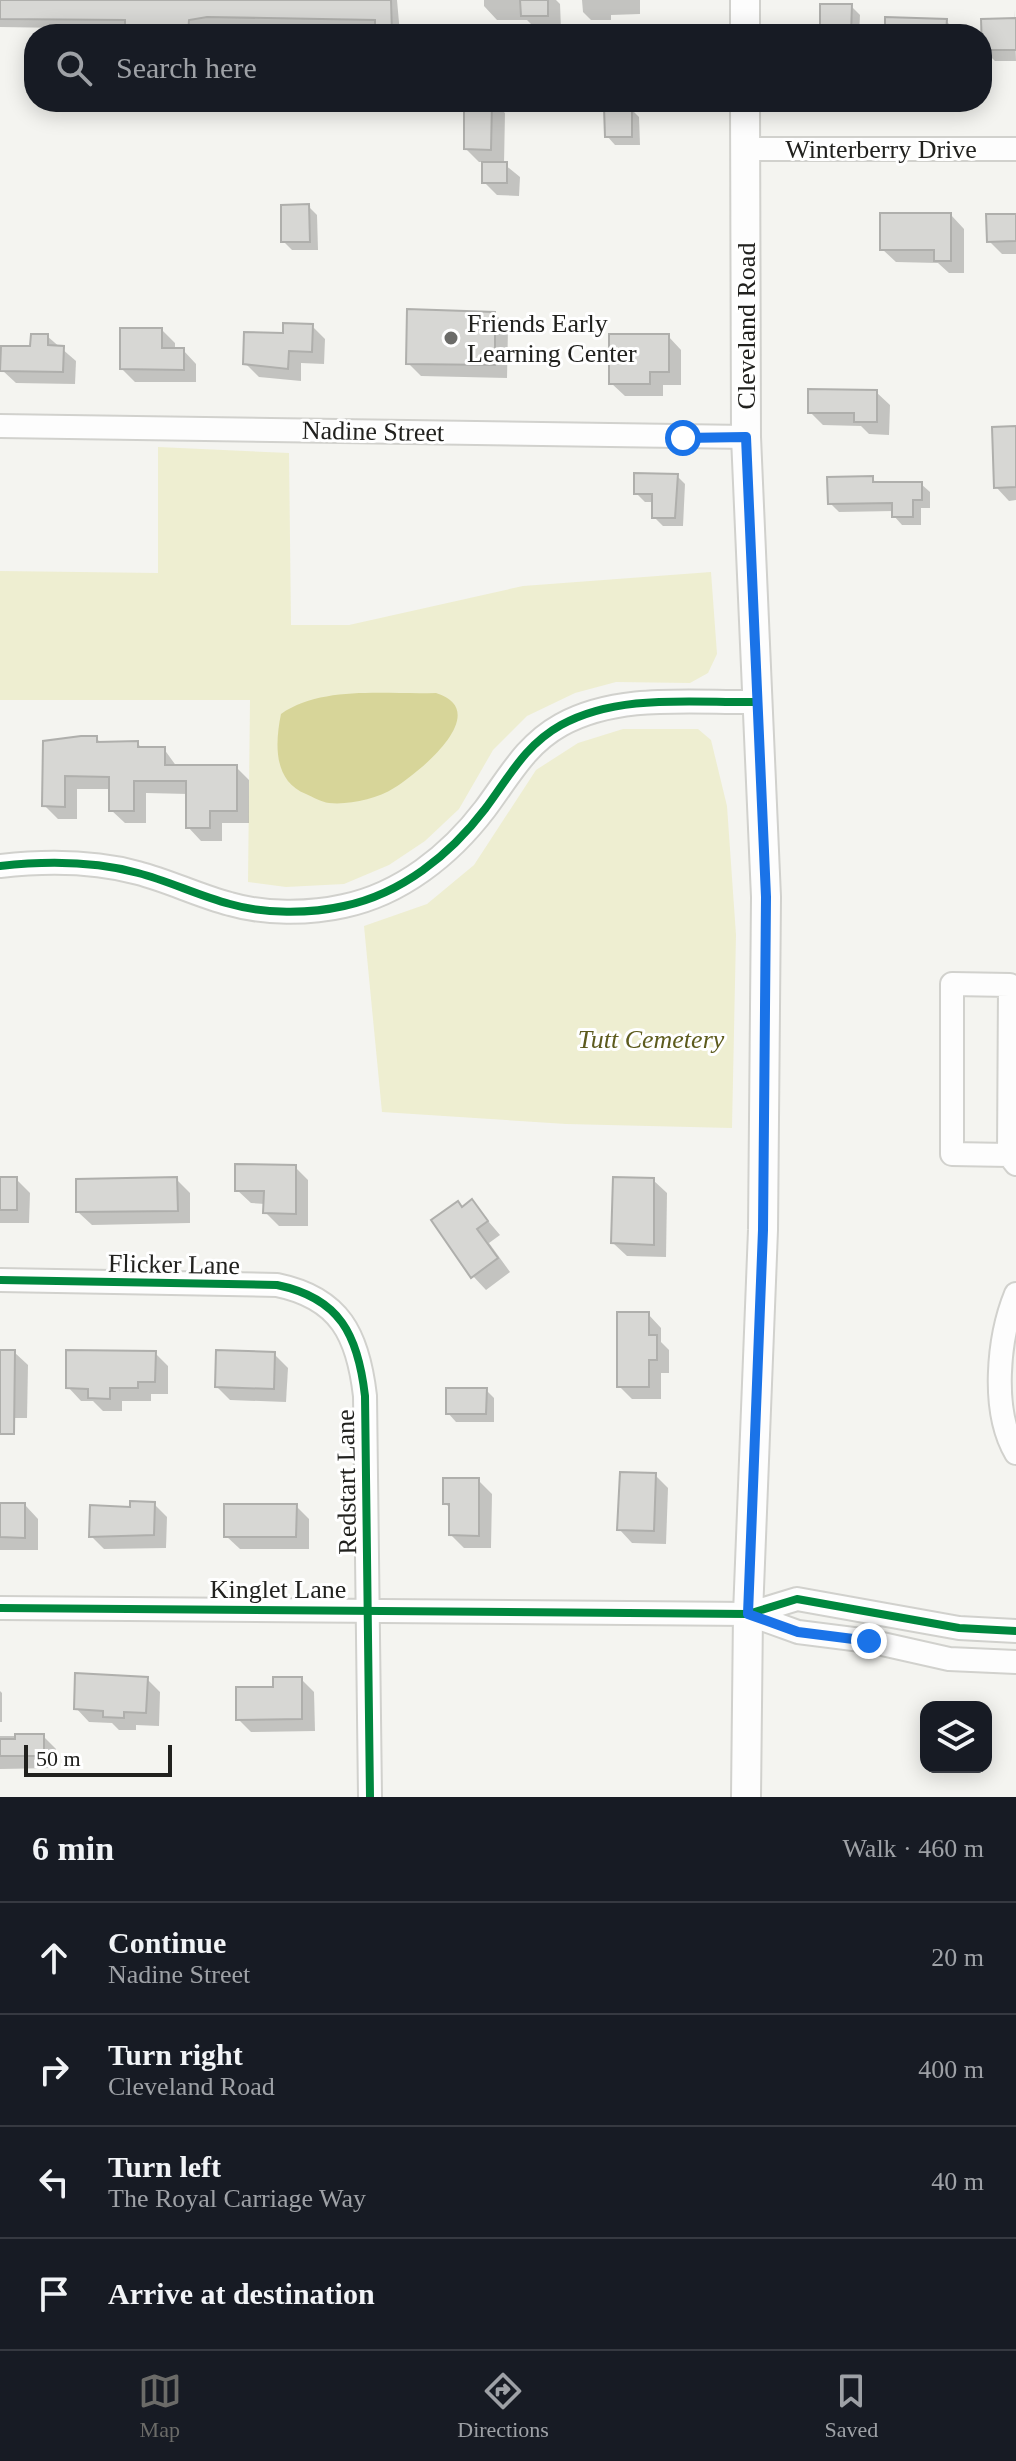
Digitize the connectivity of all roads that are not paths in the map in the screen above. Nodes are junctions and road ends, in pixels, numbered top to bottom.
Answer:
1 (745, 0) edge
2 (745, 24) edge
3 (745, 112) edge
4 (745, 149) junction
5 (1016, 149) edge
6 (0, 426) edge
7 (746, 437) junction
8 (757, 702) junction
9 (0, 866) edge
10 (1012, 1159) edge
11 (0, 1280) edge
12 (1016, 1294) edge
13 (338, 1316) joint
14 (1016, 1453) edge
15 (0, 1608) edge
16 (368, 1609) junction
17 (748, 1614) junction
18 (1016, 1631) edge
19 (1016, 1662) edge
20 (370, 1797) edge
21 (746, 1797) edge

1 - 2 main road
3 - 4 main road, Cleveland Road
4 - 5 street, Winterberry Drive
4 - 7 main road, Cleveland Road
6 - 7 street, Nadine Street
7 - 8 main road, Cleveland Road
8 - 9 street
8 - 17 main road, Cleveland Road
10 - 10 street
11 - 13 street, Flicker Lane
12 - 14 street
13 - 16 street, Redstart Lane
15 - 16 street, Kinglet Lane
16 - 17 street, Kinglet Lane
16 - 20 street, Redstart Lane
17 - 18 street
17 - 19 street
17 - 21 main road, Cleveland Road

